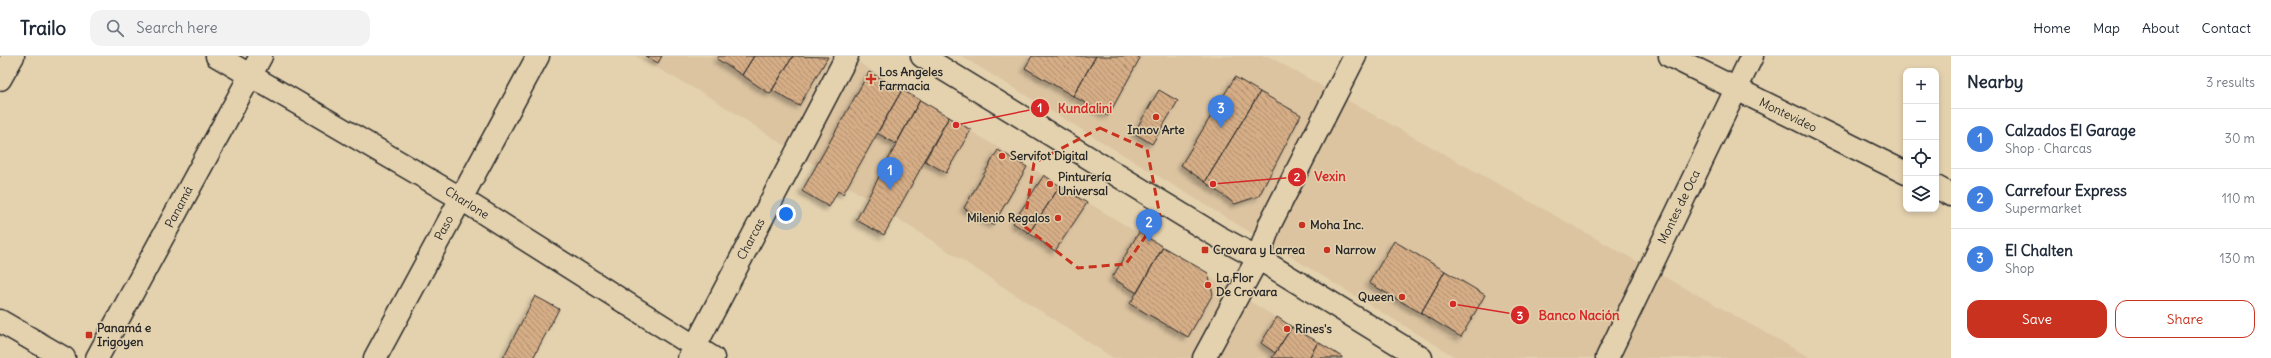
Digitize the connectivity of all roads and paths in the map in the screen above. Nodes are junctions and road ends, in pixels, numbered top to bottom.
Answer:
1 (13, 56) edge
2 (217, 56) edge
3 (261, 56) edge
4 (538, 56) edge
5 (847, 56) edge
6 (922, 56) edge
7 (1355, 56) edge
8 (1670, 56) edge
9 (1752, 56) edge
10 (250, 76) junction
11 (0, 79) edge
12 (1736, 89) junction
13 (1903, 172) edge
14 (1939, 189) edge
15 (1951, 195) edge
16 (460, 198) junction
17 (1258, 258) junction
18 (0, 321) edge
19 (699, 354) edge
20 (64, 358) edge
21 (97, 358) edge
22 (375, 358) edge
23 (1204, 358) edge
24 (1421, 358) edge
25 (1607, 358) edge

1 - 11 street
2 - 10 street, Charlone
3 - 10 street, Panamá
4 - 16 street, Paso
5 - 19 street, Charcas
6 - 17 street
7 - 17 street
8 - 12 street, Montevideo
9 - 12 street, Montes de Oca
10 - 16 street, Charlone
10 - 21 street, Panamá
12 - 13 street, Montevideo
12 - 25 street, Montes de Oca
14 - 15 street
16 - 19 street, Charlone
16 - 22 street, Paso
17 - 23 street
17 - 24 street
18 - 20 street

